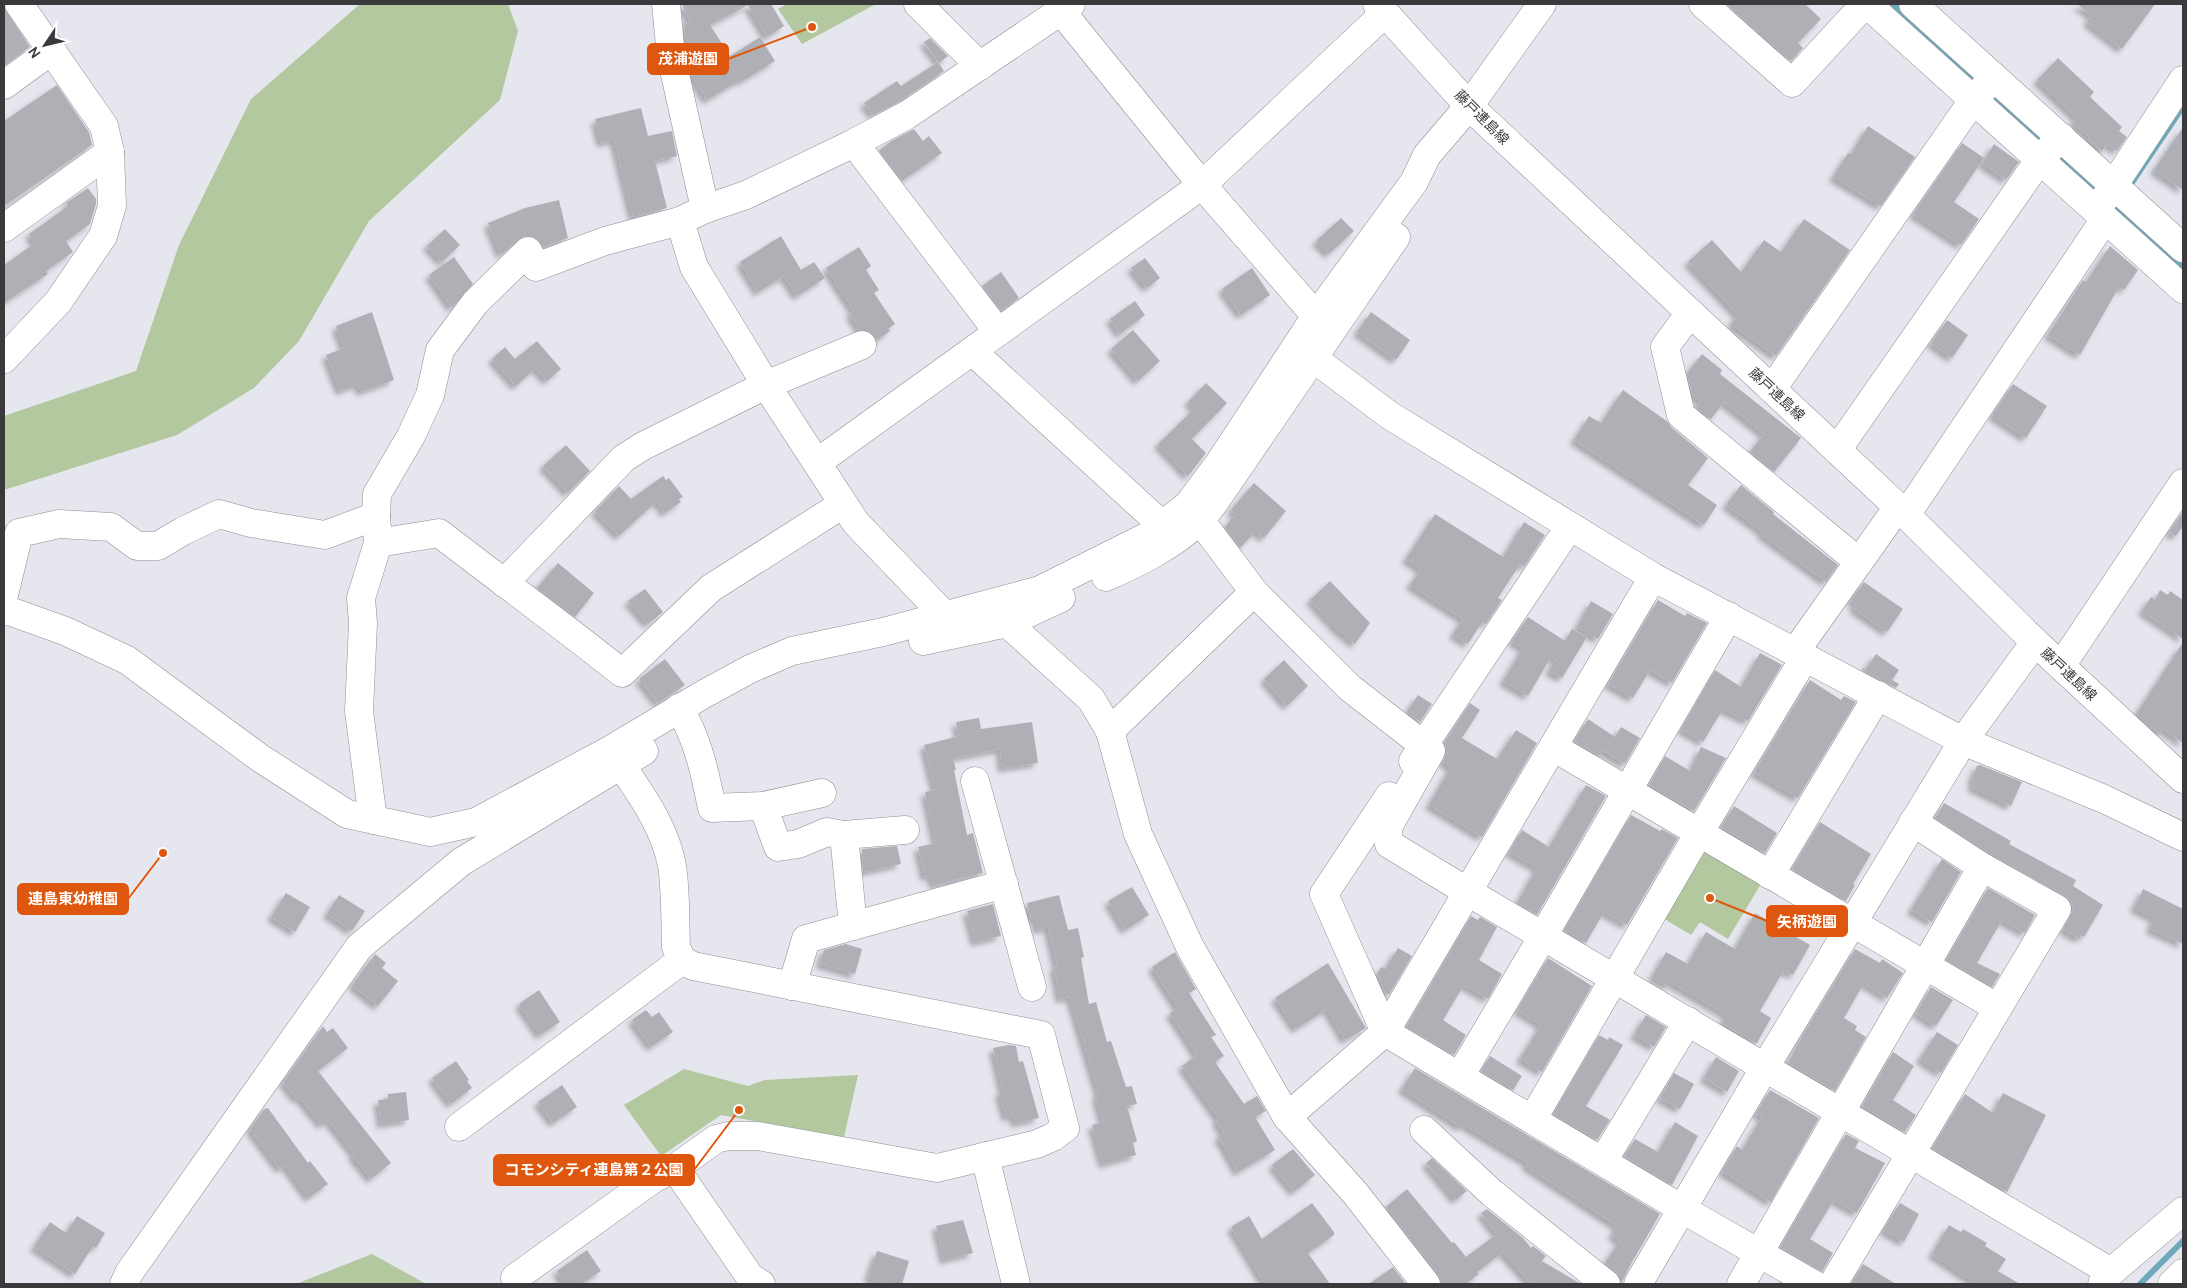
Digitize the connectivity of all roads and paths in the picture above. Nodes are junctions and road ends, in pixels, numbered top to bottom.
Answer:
1 (19, 4) edge
2 (666, 4) edge
3 (918, 4) edge
4 (1542, 4) edge
5 (1703, 4) edge
6 (1866, 4) edge
7 (1912, 4) edge
8 (1066, 8) edge
9 (1381, 8) edge
10 (52, 50) junction
11 (980, 66) junction
12 (2183, 80) edge
13 (4, 85) edge
14 (1983, 89) junction
15 (1469, 106) junction
16 (854, 143) junction
17 (2050, 149) junction
18 (110, 152) junction
19 (1202, 185) junction
20 (2110, 200) junction
21 (704, 210) junction
22 (680, 221) junction
23 (4, 228) edge
24 (2183, 248) edge
25 (2183, 289) edge
26 (1690, 313) junction
27 (998, 332) junction
28 (1315, 337) junction
29 (862, 344) dead end
30 (972, 351) junction
31 (4, 359) edge
32 (766, 386) junction
33 (1772, 389) junction
34 (1836, 450) junction
35 (818, 462) junction
36 (2183, 483) edge
37 (843, 504) junction
38 (1902, 511) junction
39 (376, 516) junction
40 (1179, 524) junction
41 (1570, 526) junction
42 (378, 543) junction
43 (1859, 562) junction
44 (1654, 577) junction
45 (504, 583) junction
46 (1254, 592) junction
47 (4, 595) edge
48 (4, 611) edge
49 (1003, 612) junction
50 (1729, 616) junction
51 (953, 625) junction
52 (2035, 642) junction
53 (1800, 654) junction
54 (2060, 666) junction
55 (1878, 696) junction
56 (684, 716) junction
57 (1110, 732) junction
58 (1963, 741) junction
59 (1423, 746) junction
60 (1553, 747) junction
61 (615, 758) junction
62 (2183, 779) edge
63 (976, 781) dead end
64 (1628, 791) junction
65 (822, 793) dead end
66 (763, 806) junction
67 (373, 820) junction
68 (1913, 822) junction
69 (466, 824) junction
70 (905, 830) dead end
71 (1699, 833) junction
72 (844, 835) junction
73 (2183, 837) edge
74 (471, 856) junction
75 (1982, 867) junction
76 (1770, 875) junction
77 (1004, 884) junction
78 (1468, 892) junction
79 (1852, 923) junction
80 (853, 926) junction
81 (1543, 936) junction
82 (682, 960) junction
83 (1925, 966) junction
84 (1614, 978) junction
85 (792, 986) junction
86 (1032, 987) dead end
87 (1998, 1008) junction
88 (1688, 1021) junction
89 (1385, 1032) junction
90 (1765, 1066) junction
91 (1460, 1076) junction
92 (1841, 1112) junction
93 (1287, 1117) junction
94 (1532, 1120) junction
95 (459, 1127) dead end
96 (1424, 1130) dead end
97 (1910, 1152) junction
98 (985, 1156) junction
99 (1603, 1161) junction
100 (675, 1168) junction
101 (1682, 1209) junction
102 (2183, 1211) edge
103 (1760, 1254) junction
104 (2183, 1273) edge
105 (515, 1278) dead end
106 (2107, 1278) edge
107 (123, 1280) edge
108 (761, 1284) edge
109 (1016, 1284) edge
110 (1426, 1284) edge
111 (1606, 1284) edge
112 (1638, 1284) edge
113 (1741, 1284) edge
114 (1813, 1284) edge
115 (1832, 1284) edge
116 (2172, 1284) edge

1 - 10 street
2 - 21 street
3 - 11 street
4 - 15 street
5 - 6 street
6 - 14 street
7 - 14 street
8 - 11 street
8 - 19 street
9 - 15 street, 藤戸連島線
9 - 19 street
10 - 13 street
10 - 18 street
11 - 16 street
12 - 20 street
14 - 17 street
14 - 33 street
15 - 26 street, 藤戸連島線
15 - 28 street
16 - 21 street
16 - 27 street
17 - 20 street
17 - 34 street
18 - 23 street
18 - 31 street
19 - 27 street
19 - 28 street
20 - 24 street
20 - 25 street
20 - 38 street
21 - 22 street
22 - 32 street
22 - 39 street
26 - 33 street, 藤戸連島線
26 - 43 street
27 - 30 street
28 - 40 street
28 - 41 street
29 - 32 street
30 - 35 street
30 - 40 street
32 - 35 street
32 - 45 street
33 - 34 street, 藤戸連島線
34 - 38 street, 藤戸連島線
35 - 37 street
36 - 54 street
37 - 45 street
37 - 51 street
38 - 43 street
38 - 52 street, 藤戸連島線
39 - 42 street
39 - 47 street
40 - 46 street
40 - 49 street
41 - 44 street
41 - 59 street
42 - 45 street
42 - 67 street
43 - 53 street
44 - 50 street
44 - 60 street
46 - 57 street
46 - 59 street
48 - 67 street
49 - 51 street
49 - 57 street
50 - 53 street
50 - 64 street
51 - 56 street
52 - 54 street, 藤戸連島線
52 - 58 street
53 - 55 street
53 - 71 street
54 - 62 street, 藤戸連島線
55 - 58 street
55 - 76 street
56 - 61 street
56 - 66 street
57 - 93 street
58 - 68 street
58 - 73 street
59 - 78 street
59 - 89 street
60 - 64 street
60 - 78 street
61 - 69 street
61 - 74 street
61 - 82 street
63 - 77 street
64 - 71 street
64 - 81 street
65 - 66 street
66 - 72 street
67 - 69 street
68 - 75 street
68 - 79 street
69 - 74 street
70 - 72 street
71 - 76 street
71 - 84 street
72 - 80 street
74 - 107 street
75 - 83 street
75 - 87 street
76 - 79 street
77 - 80 street
77 - 86 street
78 - 81 street
78 - 89 street
79 - 83 street
79 - 90 street
80 - 85 street
81 - 84 street
81 - 91 street
82 - 85 street
82 - 95 street
83 - 87 street
83 - 92 street
84 - 88 street
84 - 94 street
85 - 98 street
87 - 97 street
88 - 90 street
88 - 99 street
89 - 91 street
89 - 93 street
90 - 92 street
90 - 101 street
91 - 94 street
92 - 97 street
92 - 103 street
93 - 110 street
94 - 99 street
96 - 111 street
97 - 106 street
97 - 115 street
98 - 100 street
98 - 109 street
99 - 101 street
100 - 105 street
100 - 108 street
101 - 103 street
101 - 112 street
102 - 106 street
103 - 113 street
103 - 114 street
104 - 116 street

